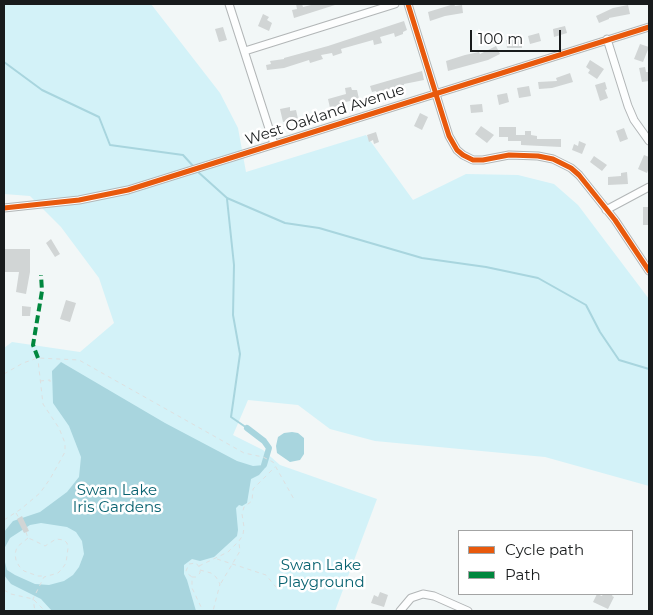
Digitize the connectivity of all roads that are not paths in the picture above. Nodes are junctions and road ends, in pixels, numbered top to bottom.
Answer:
1 (229, 4) edge
2 (395, 4) edge
3 (408, 4) edge
4 (649, 27) edge
5 (607, 39) junction
6 (245, 51) junction
7 (436, 93) junction
8 (649, 141) edge
9 (274, 144) junction
10 (649, 187) edge
11 (4, 208) edge
12 (606, 210) junction
13 (649, 271) edge
14 (400, 611) edge
15 (468, 611) edge

1 - 6 street
2 - 6 street
3 - 7 street
4 - 5 street, West Oakland Avenue
5 - 7 street, West Oakland Avenue
5 - 8 street
6 - 9 street
7 - 9 street, West Oakland Avenue
7 - 12 street
9 - 11 street, West Oakland Avenue
10 - 12 street
12 - 13 street
14 - 15 street

